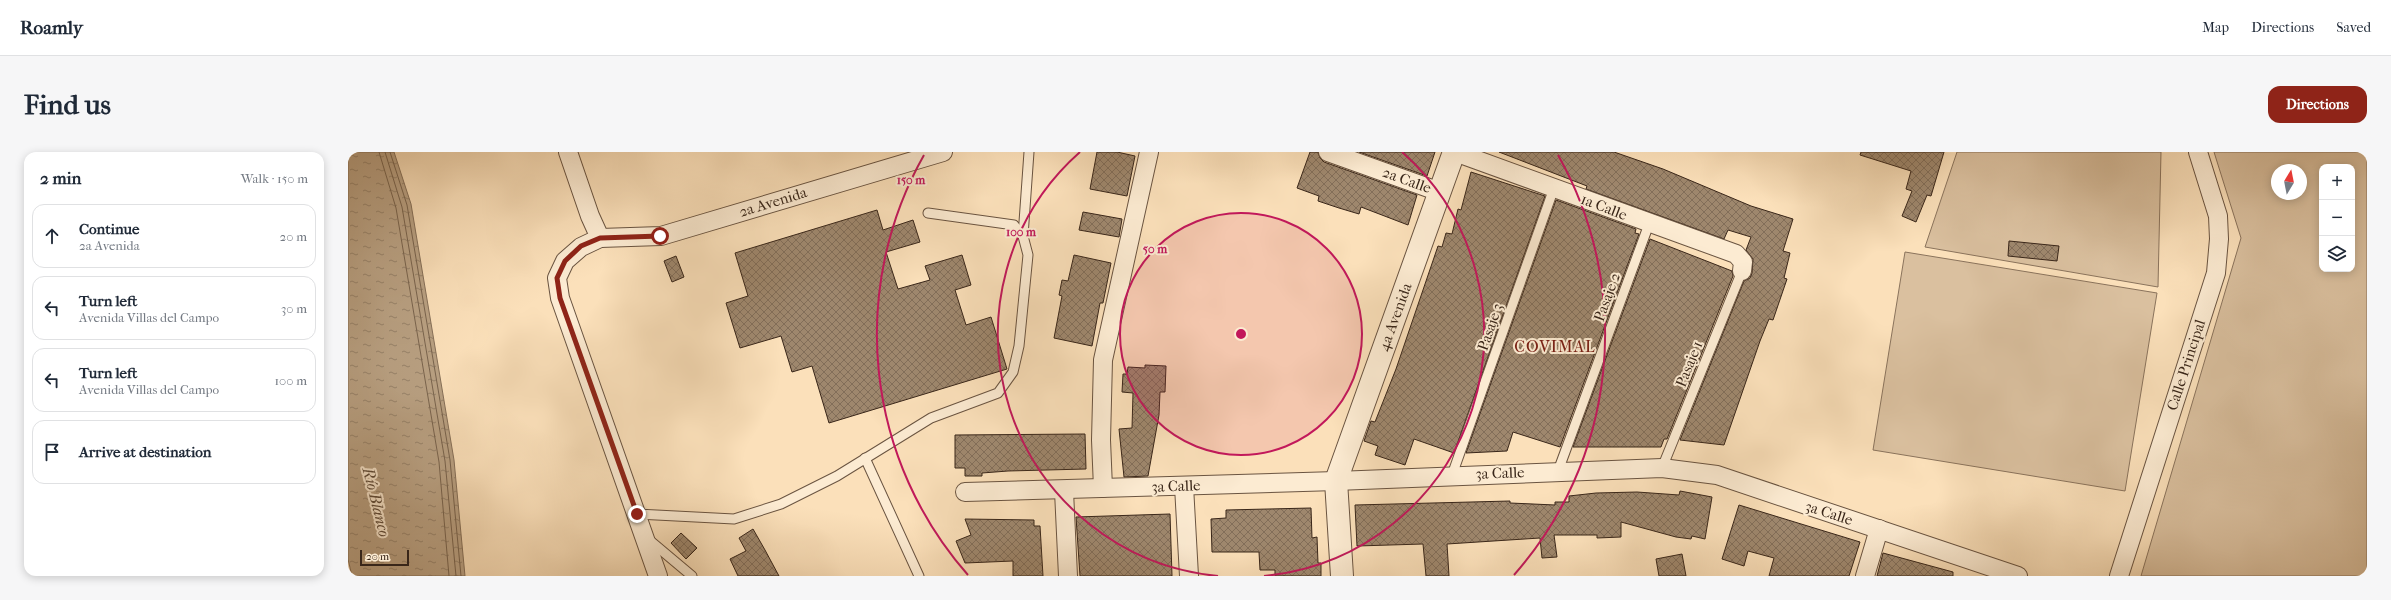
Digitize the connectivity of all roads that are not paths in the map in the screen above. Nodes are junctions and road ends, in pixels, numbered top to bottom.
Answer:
1 (568, 152) edge
2 (943, 152) edge
3 (1028, 152) edge
4 (1149, 152) edge
5 (1328, 152) edge
6 (1454, 152) edge
7 (2198, 152) edge
8 (1554, 188) junction
9 (1440, 192) junction
10 (928, 213) dead end
11 (1649, 224) junction
12 (1024, 236) junction
13 (600, 238) junction
14 (1742, 271) joint
15 (864, 458) junction
16 (1662, 468) junction
17 (1558, 470) junction
18 (1452, 475) junction
19 (1336, 481) junction
20 (1184, 486) junction
21 (1103, 488) junction
22 (1064, 491) junction
23 (965, 492) dead end
24 (637, 514) junction
25 (1879, 529) junction
26 (644, 536) junction
27 (658, 576) edge
28 (692, 576) edge
29 (918, 576) edge
30 (1068, 576) edge
31 (1189, 576) edge
32 (1342, 576) edge
33 (1865, 576) edge
34 (2018, 576) edge
35 (2119, 576) edge

1 - 13 street
2 - 13 street, 2a Avenida
3 - 12 lane
4 - 21 street
5 - 9 street, 2a Calle
6 - 8 street, 1a Calle
6 - 9 street, 4a Avenida
7 - 35 street, Calle Principal
8 - 11 street, 1a Calle
8 - 18 lane, Pasaje 3
9 - 19 street, 4a Avenida
10 - 12 lane
11 - 14 street, 1a Calle
11 - 17 lane, Pasaje 2
12 - 15 lane
13 - 24 street
14 - 16 lane, Pasaje 1
15 - 24 lane
15 - 29 lane
16 - 17 street, 3a Calle
16 - 25 street, 3a Calle
17 - 18 street, 3a Calle
18 - 19 street, 3a Calle
19 - 20 street, 3a Calle
19 - 32 street
20 - 21 street, 3a Calle
20 - 31 street
21 - 22 street, 3a Calle
22 - 23 street, 3a Calle
22 - 30 street
24 - 26 street
25 - 33 street
25 - 34 street, 3a Calle
26 - 27 street
26 - 28 lane

